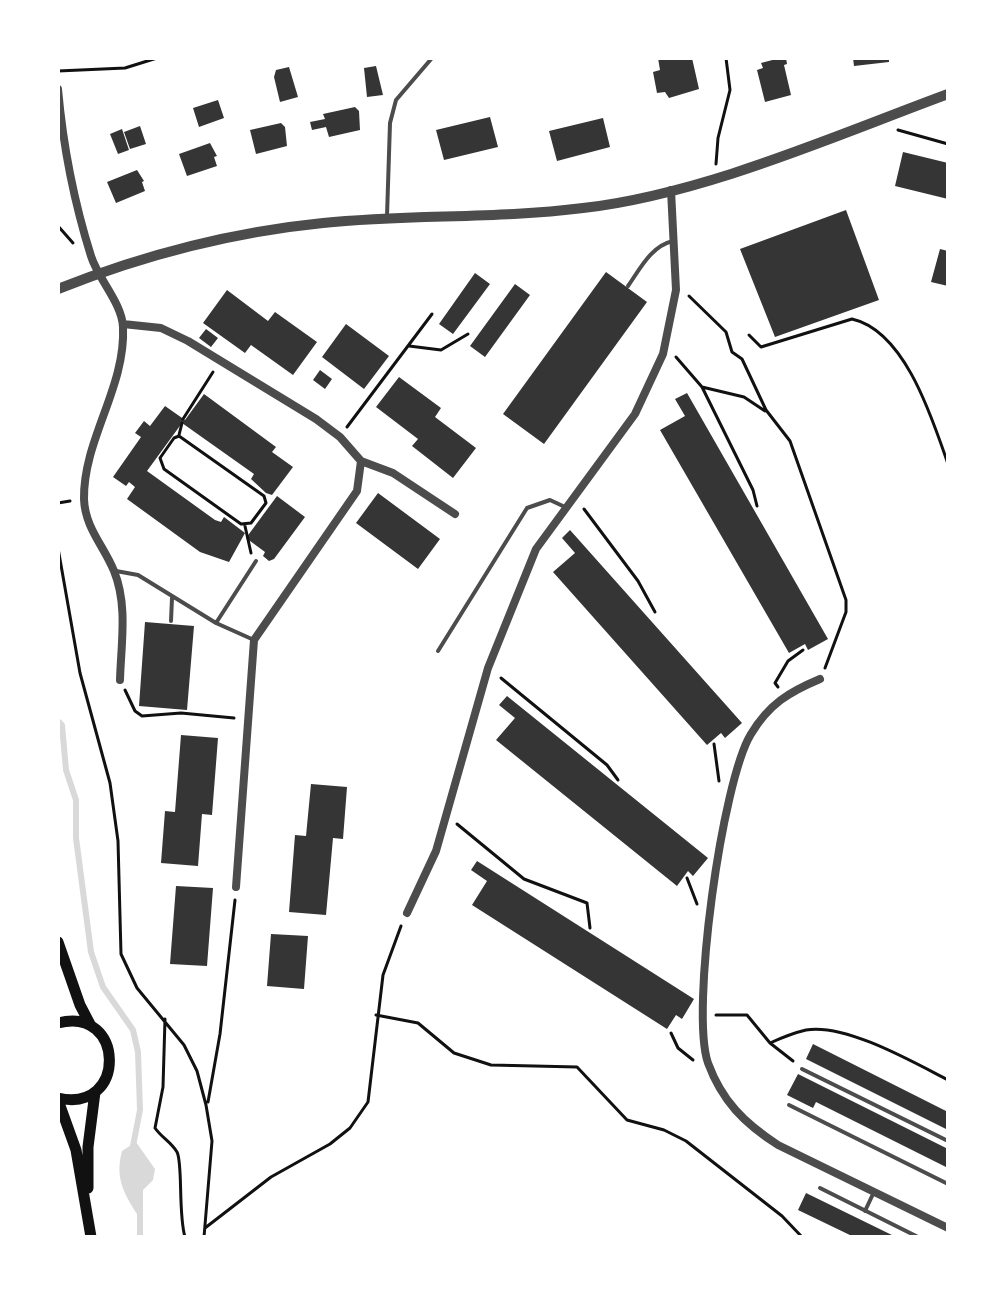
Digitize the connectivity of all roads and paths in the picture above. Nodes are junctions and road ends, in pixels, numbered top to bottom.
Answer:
1 (157, 58) edge
2 (432, 58) edge
3 (726, 58) edge
4 (58, 71) edge
5 (58, 90) edge
6 (948, 94) edge
7 (886, 117) junction
8 (948, 144) edge
9 (715, 176) junction
10 (671, 190) junction
11 (387, 219) junction
12 (675, 241) junction
13 (97, 275) junction
14 (628, 286) dead end
15 (58, 289) edge
16 (676, 290) junction
17 (432, 314) dead end
18 (123, 324) junction
19 (468, 334) dead end
20 (749, 335) dead end
21 (665, 345) junction
22 (409, 346) junction
23 (220, 362) junction
24 (702, 387) junction
25 (58, 388) edge
26 (768, 413) junction
27 (179, 436) junction
28 (340, 437) junction
29 (58, 451) edge
30 (361, 461) junction
31 (948, 464) edge
32 (574, 497) junction
33 (757, 506) dead end
34 (565, 507) junction
35 (455, 514) dead end
36 (245, 526) junction
37 (58, 548) edge
38 (256, 561) joint
39 (114, 571) junction
40 (172, 598) junction
41 (655, 612) dead end
42 (171, 621) dead end
43 (216, 623) junction
44 (254, 640) junction
45 (803, 650) dead end
46 (438, 651) dead end
47 (488, 668) junction
48 (820, 679) joint
49 (120, 680) joint
50 (783, 694) junction
51 (250, 719) junction
52 (714, 744) dead end
53 (618, 780) dead end
54 (730, 785) junction
55 (448, 816) junction
56 (687, 878) dead end
57 (236, 887) joint
58 (407, 913) joint
59 (711, 913) junction
60 (590, 928) dead end
61 (58, 942) edge
62 (376, 1015) junction
63 (704, 1015) junction
64 (165, 1019) junction
65 (58, 1023) edge
66 (92, 1026) junction
67 (671, 1033) dead end
68 (770, 1043) junction
69 (707, 1060) junction
70 (802, 1069) joint
71 (948, 1080) edge
72 (95, 1092) junction
73 (58, 1099) edge
74 (206, 1105) junction
75 (789, 1105) dead end
76 (948, 1141) edge
77 (948, 1184) edge
78 (820, 1188) dead end
79 (874, 1192) junction
80 (865, 1211) junction
81 (88, 1217) junction
82 (205, 1228) junction
83 (948, 1228) edge
84 (91, 1237) edge
85 (185, 1237) edge
86 (204, 1237) edge
87 (802, 1237) edge
88 (918, 1237) edge

1 - 4 path
2 - 11 lane
3 - 9 path
5 - 13 street
6 - 7 street
7 - 8 path
7 - 9 street
9 - 10 street
10 - 11 street
10 - 12 street
11 - 13 street
12 - 14 lane
12 - 16 street
13 - 15 street
13 - 18 street
16 - 21 street
16 - 26 path
17 - 22 path
18 - 23 street
18 - 39 street
19 - 22 path
20 - 31 path
21 - 24 path
21 - 32 street
22 - 28 path
23 - 27 path
23 - 28 street
24 - 26 path
24 - 33 path
25 - 29 path
26 - 48 path
27 - 36 path
27 - 36 path
28 - 30 street
30 - 35 street
30 - 44 street
32 - 34 street
32 - 41 path
34 - 46 lane
34 - 47 street
36 - 38 path
37 - 64 path
38 - 43 lane
39 - 40 lane
39 - 49 street
40 - 42 lane
40 - 43 lane
43 - 44 lane
44 - 51 street
45 - 50 path
47 - 53 path
47 - 55 street
48 - 50 street
49 - 51 path
50 - 54 street
51 - 57 street
52 - 54 path
54 - 59 street
55 - 58 street
55 - 60 path
56 - 59 path
57 - 74 path
58 - 62 path
59 - 63 street
61 - 66 main road
62 - 82 path
62 - 87 path
63 - 68 path
63 - 69 street
64 - 74 path
64 - 85 path
65 - 66 main road
66 - 72 main road
67 - 69 path
68 - 70 path
68 - 71 path
69 - 79 street
70 - 76 lane
72 - 73 main road
72 - 81 main road
73 - 81 main road
74 - 82 path
75 - 77 lane
78 - 80 lane
79 - 80 lane
79 - 83 street
80 - 88 lane
81 - 84 main road
82 - 86 path

